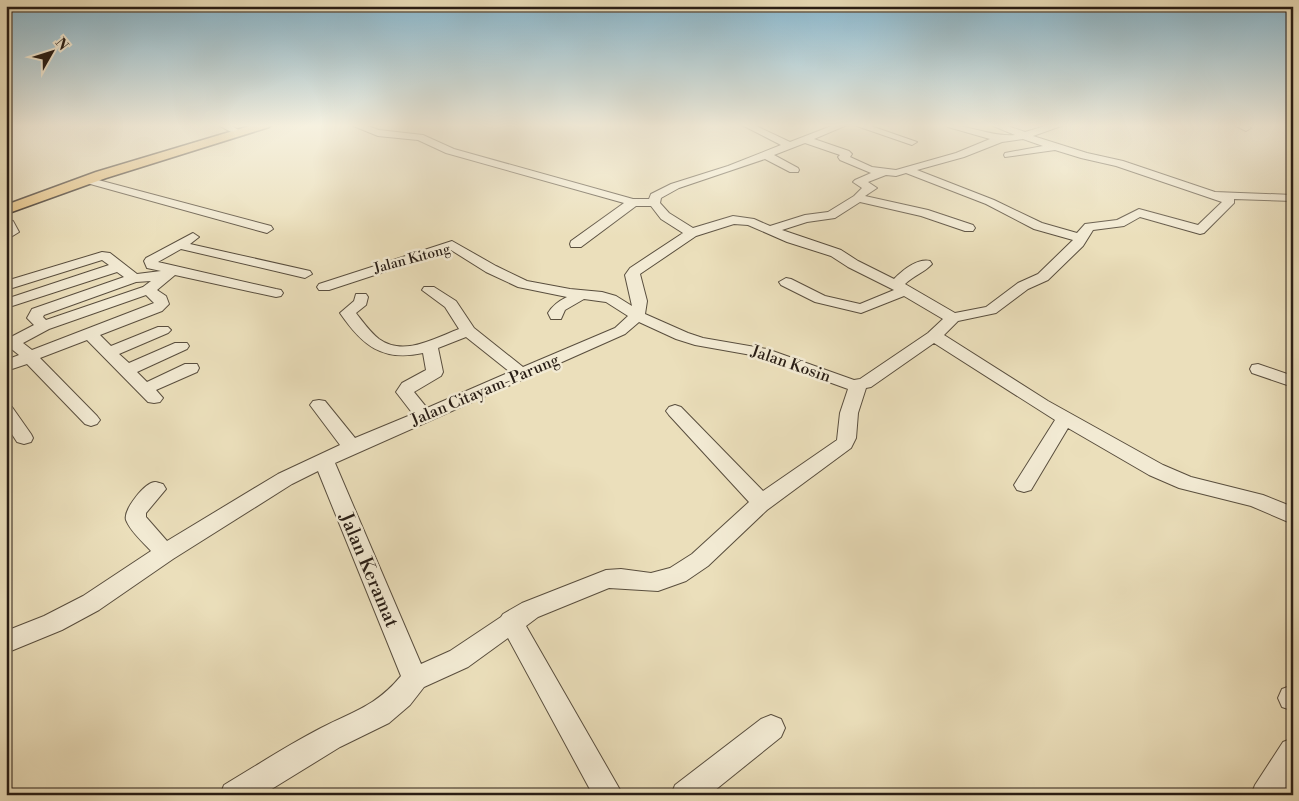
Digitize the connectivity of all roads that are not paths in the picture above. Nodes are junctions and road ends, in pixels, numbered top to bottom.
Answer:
1 (142, 162) edge
2 (491, 162) edge
3 (744, 162) edge
4 (779, 162) edge
5 (853, 162) edge
6 (934, 162) edge
7 (1116, 162) edge
8 (794, 170) dead end
9 (907, 170) junction
10 (882, 173) junction
11 (87, 180) junction
12 (1215, 194) junction
13 (858, 198) junction
14 (1293, 198) edge
15 (633, 202) junction
16 (654, 203) junction
17 (6, 210) edge
18 (969, 228) dead end
19 (267, 229) dead end
20 (770, 230) junction
21 (692, 233) junction
22 (194, 236) dead end
23 (1080, 238) junction
24 (576, 244) dead end
25 (178, 245) junction
26 (925, 264) dead end
27 (120, 266) junction
28 (306, 274) dead end
29 (134, 278) junction
30 (159, 280) junction
31 (786, 282) dead end
32 (6, 286) edge
33 (324, 287) dead end
34 (901, 288) junction
35 (429, 290) dead end
36 (276, 293) dead end
37 (582, 294) junction
38 (361, 297) dead end
39 (6, 304) edge
40 (637, 315) junction
41 (556, 316) dead end
42 (953, 318) junction
43 (44, 326) junction
44 (163, 330) dead end
45 (468, 331) junction
46 (90, 334) junction
47 (934, 336) junction
48 (429, 345) junction
49 (181, 346) dead end
50 (108, 353) junction
51 (30, 357) junction
52 (6, 366) edge
53 (190, 368) dead end
54 (1258, 369) dead end
55 (127, 370) junction
56 (522, 374) junction
57 (1293, 382) edge
58 (858, 385) junction
59 (319, 405) dead end
60 (6, 411) edge
61 (675, 411) dead end
62 (424, 416) junction
63 (1065, 418) junction
64 (91, 420) dead end
65 (24, 438) dead end
66 (352, 447) junction
67 (324, 461) junction
68 (1024, 485) dead end
69 (156, 489) dead end
70 (762, 503) junction
71 (1293, 516) edge
72 (165, 553) junction
73 (511, 621) junction
74 (6, 642) edge
75 (415, 679) junction
76 (771, 728) dead end
77 (1293, 752) edge
78 (237, 794) edge
79 (609, 795) edge
80 (685, 795) edge
81 (1265, 795) edge

1 - 11 main road
2 - 15 street
3 - 16 street
4 - 8 street
5 - 10 street
6 - 9 street
7 - 12 street
9 - 10 street
9 - 23 street
10 - 13 street
11 - 17 main road
11 - 19 street
12 - 14 street
12 - 23 street
13 - 18 street
13 - 20 street
15 - 16 street
15 - 24 street
16 - 21 street
20 - 21 street
20 - 34 street
21 - 40 street
22 - 25 street
23 - 42 street
25 - 28 street
25 - 30 street
26 - 34 street
27 - 29 street
27 - 32 street
27 - 39 street
29 - 30 street
29 - 43 street
30 - 36 street
30 - 43 street
30 - 46 street
31 - 34 street
33 - 37 street, Jalan Kitong
34 - 42 street
35 - 45 street
37 - 40 street, Jalan Kitong
37 - 41 street
38 - 48 street
40 - 56 street, Jalan Citayam-Parung
40 - 58 street, Jalan Kosin
42 - 47 street
43 - 51 street
44 - 50 street
45 - 48 street
45 - 56 street
46 - 50 street
46 - 51 street
47 - 58 street
47 - 63 street
48 - 62 street
49 - 55 street
50 - 55 street
51 - 52 street
51 - 64 street
53 - 55 street
54 - 57 street
56 - 62 street, Jalan Citayam-Parung
58 - 70 street
59 - 66 street
60 - 65 street
61 - 70 street
62 - 66 street, Jalan Citayam-Parung
63 - 68 street
63 - 71 street
66 - 67 street, Jalan Citayam-Parung
67 - 72 street, Jalan Citayam-Parung
67 - 75 street, Jalan Keramat
69 - 72 street
70 - 73 street
72 - 74 street, Jalan Citayam-Parung
73 - 75 street
73 - 79 street
75 - 78 street
76 - 80 street
77 - 81 street

